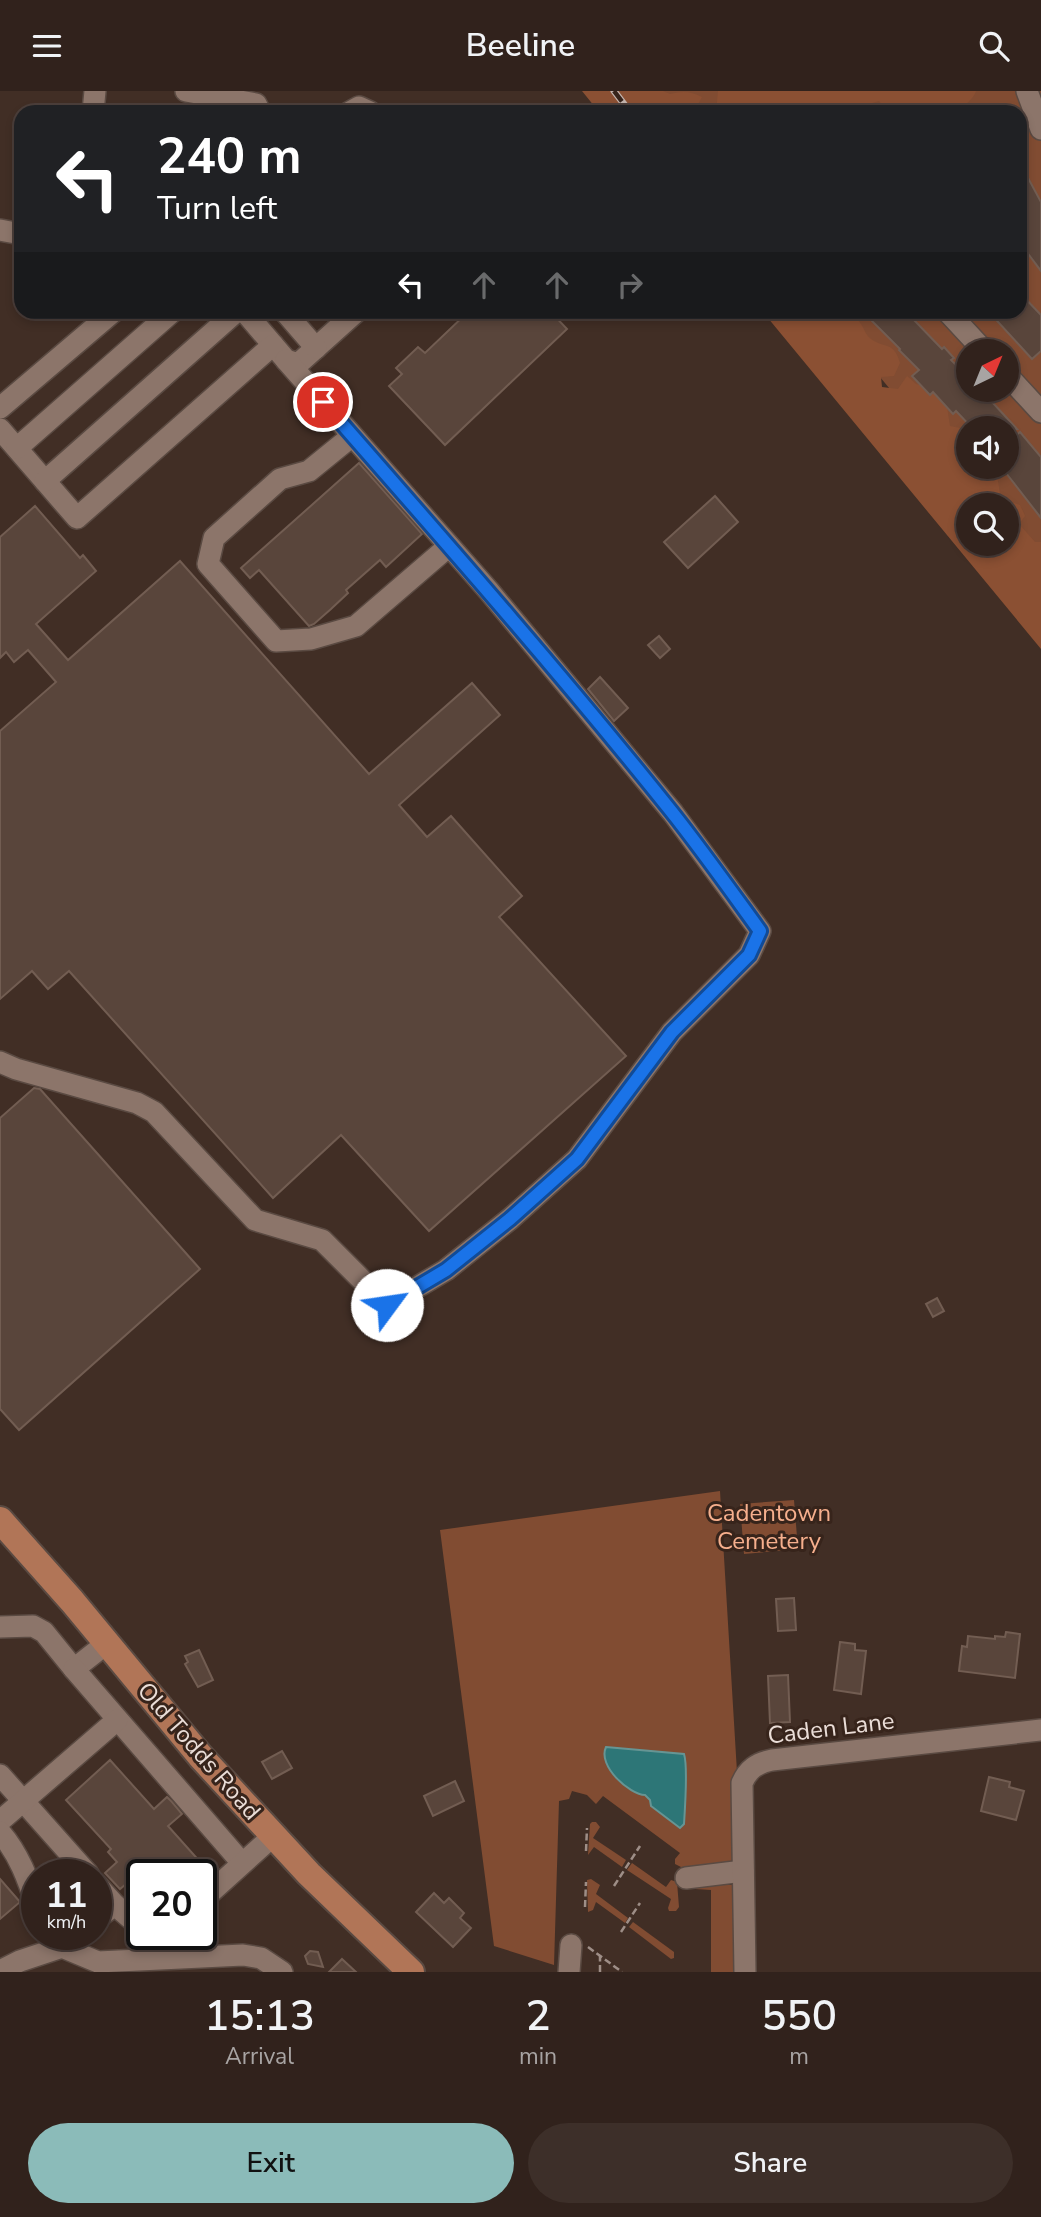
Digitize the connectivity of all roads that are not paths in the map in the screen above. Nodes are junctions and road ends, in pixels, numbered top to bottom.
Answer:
1 (186, 91) edge
2 (1027, 91) edge
3 (256, 105) edge
4 (1041, 129) edge
5 (105, 319) edge
6 (164, 319) edge
7 (228, 319) edge
8 (250, 319) edge
9 (291, 319) edge
10 (342, 319) edge
11 (954, 319) edge
12 (973, 339) edge
13 (316, 348) junction
14 (279, 352) junction
15 (1019, 388) edge
16 (0, 408) edge
17 (1041, 412) edge
18 (0, 429) edge
19 (352, 436) junction
20 (17, 448) junction
21 (45, 481) junction
22 (449, 546) junction
23 (5, 1071) edge
24 (0, 1520) edge
25 (0, 1627) edge
26 (107, 1643) junction
27 (74, 1669) junction
28 (117, 1720) junction
29 (1041, 1730) edge
30 (0, 1775) edge
31 (24, 1801) junction
32 (0, 1821) edge
33 (0, 1832) edge
34 (273, 1836) junction
35 (75, 1859) edge
36 (21, 1863) edge
37 (242, 1863) junction
38 (743, 1871) junction
39 (686, 1878) dead end
40 (217, 1886) edge
41 (112, 1902) edge
42 (115, 1905) junction
43 (112, 1907) edge
44 (126, 1914) edge
45 (578, 1945) road end
46 (48, 1950) edge
47 (81, 1950) edge
48 (23, 1968) edge
49 (0, 1971) edge
50 (282, 1972) edge
51 (411, 1972) edge
52 (569, 1972) edge
53 (745, 1972) edge

1 - 3 street
2 - 4 street
5 - 16 street
6 - 20 street
7 - 21 street
8 - 14 street
9 - 13 street
10 - 13 street
11 - 12 street
13 - 14 street
14 - 19 street
14 - 21 street
15 - 17 street
18 - 20 street
19 - 22 street
19 - 22 street
20 - 21 street
22 - 23 street
24 - 26 main road, Old Todds Road
25 - 27 street
26 - 27 street
26 - 34 main road, Old Todds Road
27 - 28 street
28 - 31 street
28 - 37 street
29 - 38 street, Caden Lane
30 - 31 street
31 - 32 street
31 - 35 street
33 - 36 street
34 - 37 street
34 - 51 main road, Old Todds Road
37 - 40 street
38 - 39 street
38 - 53 street, Caden Lane
41 - 42 street
42 - 43 street
42 - 44 street
45 - 52 street
46 - 48 street
47 - 50 street
48 - 49 street

